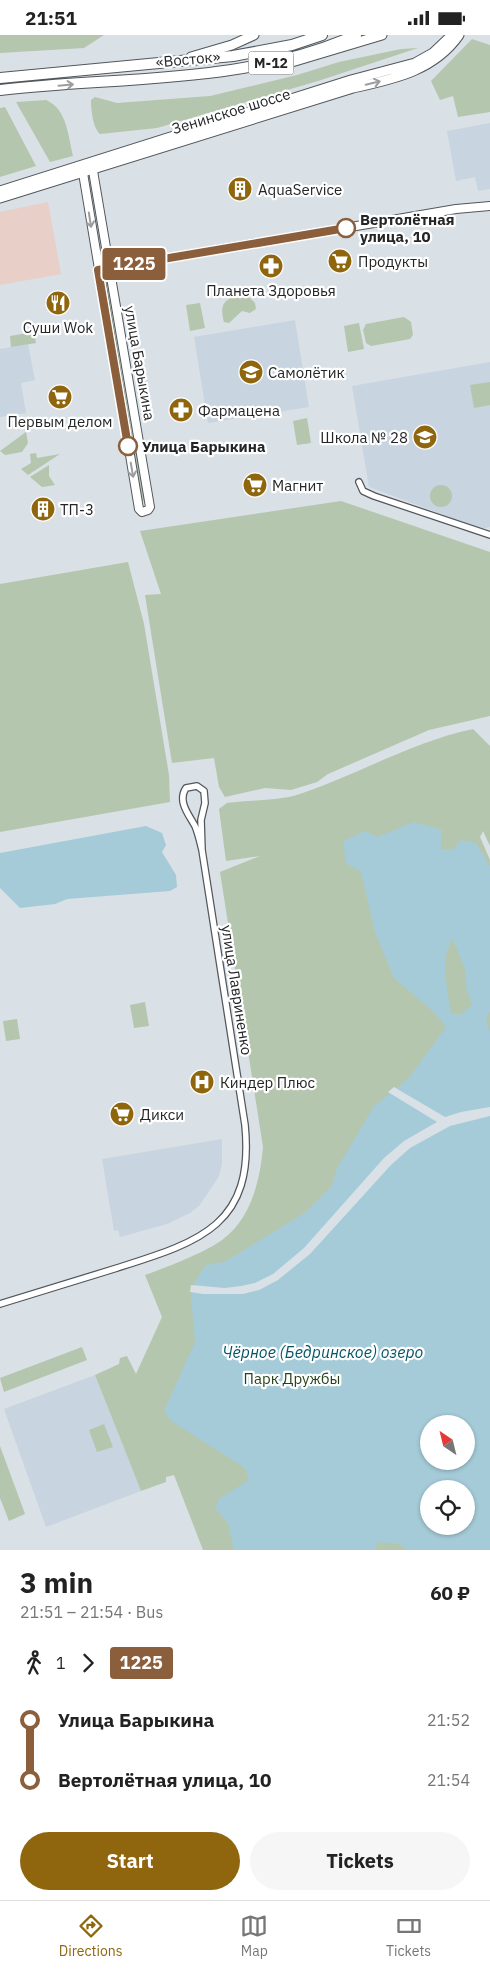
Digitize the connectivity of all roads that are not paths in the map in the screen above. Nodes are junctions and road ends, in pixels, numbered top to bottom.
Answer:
1 (254, 35) edge
2 (310, 35) edge
3 (322, 35) edge
4 (356, 35) edge
5 (382, 35) edge
6 (452, 35) edge
7 (459, 35) edge
8 (266, 50) junction
9 (166, 63) junction
10 (220, 72) junction
11 (0, 78) edge
12 (0, 90) edge
13 (92, 166) junction
14 (82, 169) junction
15 (0, 191) edge
16 (0, 198) edge
17 (490, 206) edge
18 (109, 268) junction
19 (98, 270) junction
20 (359, 482) dead end
21 (490, 535) edge
22 (202, 850) junction
23 (0, 1304) edge

1 - 9 main road
2 - 8 main road
3 - 8 highway, «Восток» / М-12
4 - 10 highway, «Восток» / М-12
5 - 10 main road
6 - 13 main road
13 -> 7 main road, Зенинское шоссе
8 - 9 highway, «Восток» / М-12
9 - 11 highway, «Восток» / М-12
12 -> 10 highway, «Восток» / М-12
13 - 14 main road, Зенинское шоссе
13 - 18 street, улица Барыкина
14 - 15 main road, Зенинское шоссе
14 - 16 main road, Зенинское шоссе
14 -> 19 street, улица Барыкина
17 - 18 street
18 - 19 street
19 -> 18 street, улица Барыкина
20 - 21 street
22 - 22 street
22 - 23 street, улица Лавриненко

